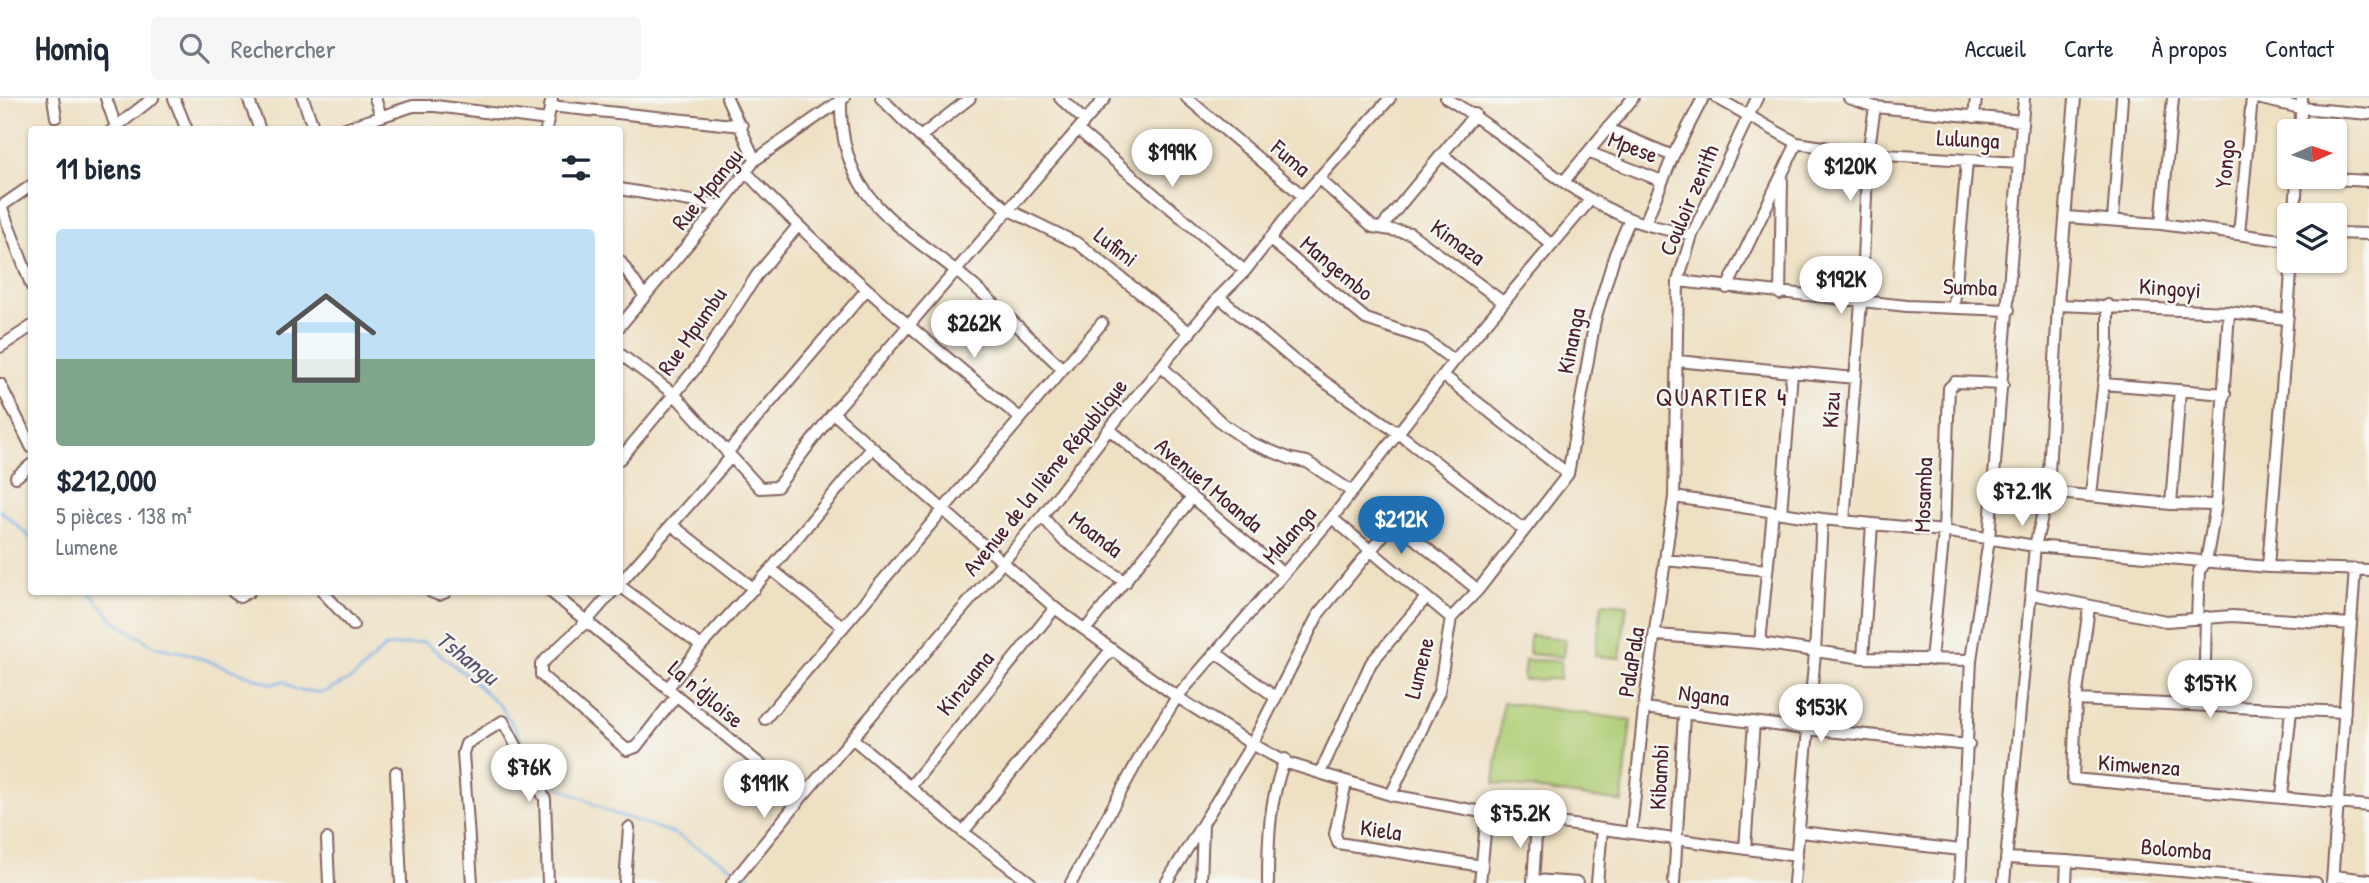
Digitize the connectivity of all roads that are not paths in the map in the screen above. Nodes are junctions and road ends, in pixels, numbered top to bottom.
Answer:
1 (52, 98) edge
2 (106, 98) edge
3 (153, 98) edge
4 (174, 98) edge
5 (248, 98) edge
6 (303, 98) edge
7 (375, 98) edge
8 (727, 98) edge
9 (881, 98) edge
10 (970, 98) edge
11 (1060, 98) edge
12 (1105, 98) edge
13 (1187, 98) edge
14 (1390, 98) edge
15 (1446, 98) edge
16 (1633, 98) edge
17 (1703, 98) edge
18 (1717, 98) edge
19 (1757, 98) edge
20 (1849, 98) edge
21 (1976, 98) edge
22 (2024, 98) edge
23 (2075, 98) edge
24 (2122, 98) edge
25 (2173, 98) edge
26 (2255, 98) edge
27 (2351, 98) edge
28 (843, 99) edge
29 (551, 102) edge
30 (2302, 103) edge
31 (1875, 107) junction
32 (2350, 112) junction
33 (1475, 114) junction
34 (2369, 114) edge
35 (382, 116) junction
36 (1749, 116) junction
37 (56, 117) dead end
38 (1974, 117) junction
39 (2022, 121) junction
40 (547, 125) edge
41 (114, 126) edge
42 (119, 126) edge
43 (185, 126) edge
44 (258, 126) edge
45 (313, 126) edge
46 (352, 126) edge
47 (742, 126) junction
48 (1082, 126) junction
49 (1608, 128) junction
50 (920, 136) junction
51 (1797, 143) junction
52 (1588, 152) junction
53 (1442, 154) junction
54 (1868, 154) junction
55 (1673, 156) junction
56 (755, 160) junction
57 (1967, 161) junction
58 (2019, 163) junction
59 (747, 173) junction
60 (1318, 178) junction
61 (1565, 180) junction
62 (1782, 180) junction
63 (2347, 180) edge
64 (1662, 181) junction
65 (2369, 181) edge
66 (28, 188) edge
67 (623, 190) edge
68 (1303, 196) junction
69 (1591, 199) junction
70 (720, 206) junction
71 (1, 207) edge
72 (1007, 209) junction
73 (2066, 217) junction
74 (1630, 219) junction
75 (2113, 220) junction
76 (1645, 223) junction
77 (2161, 223) junction
78 (797, 227) junction
79 (1382, 227) junction
80 (2347, 233) edge
81 (2239, 234) junction
82 (2369, 234) edge
83 (1692, 235) junction
84 (1269, 239) junction
85 (2277, 239) edge
86 (1552, 245) junction
87 (623, 265) edge
88 (955, 270) junction
89 (1245, 271) junction
90 (2291, 273) edge
91 (28, 277) edge
92 (1678, 281) junction
93 (1727, 288) junction
94 (867, 289) junction
95 (1780, 293) junction
96 (645, 296) junction
97 (1219, 297) junction
98 (1503, 302) junction
99 (1861, 302) junction
100 (2058, 304) junction
101 (2108, 305) junction
102 (1954, 306) junction
103 (2009, 310) junction
104 (2229, 312) junction
105 (2286, 319) junction
106 (623, 322) edge
107 (1102, 323) dead end
108 (908, 326) junction
109 (28, 329) edge
110 (1190, 333) junction
111 (0, 347) edge
112 (623, 356) edge
113 (1677, 361) junction
114 (1454, 362) junction
115 (1161, 367) junction
116 (1063, 369) junction
117 (1792, 372) junction
118 (1443, 375) junction
119 (1855, 378) junction
120 (0, 384) edge
121 (2003, 384) junction
122 (2104, 384) junction
123 (2180, 390) junction
124 (674, 394) junction
125 (2225, 394) junction
126 (833, 413) junction
127 (1020, 418) junction
128 (1109, 429) junction
129 (1398, 433) junction
130 (28, 440) edge
131 (872, 448) junction
132 (623, 455) edge
133 (729, 455) junction
134 (28, 467) edge
135 (1567, 474) junction
136 (16, 477) dead end
137 (1351, 491) junction
138 (2048, 492) junction
139 (2091, 495) junction
140 (1674, 497) junction
141 (1191, 499) junction
142 (2171, 504) junction
143 (2216, 505) junction
144 (940, 510) junction
145 (1777, 512) junction
146 (1042, 516) junction
147 (1332, 518) junction
148 (1822, 519) junction
149 (1844, 521) junction
150 (1872, 524) junction
151 (672, 525) junction
152 (1523, 529) junction
153 (1944, 531) junction
154 (1989, 539) junction
155 (2035, 547) junction
156 (1371, 551) junction
157 (1665, 561) junction
158 (1004, 562) junction
159 (2206, 562) junction
160 (2268, 567) junction
161 (771, 569) junction
162 (2355, 569) junction
163 (1767, 570) junction
164 (2369, 570) edge
165 (1283, 573) junction
166 (623, 581) edge
167 (1126, 582) junction
168 (623, 586) edge
169 (754, 589) junction
170 (1478, 590) junction
171 (2032, 594) junction
172 (326, 595) edge
173 (554, 595) edge
174 (609, 595) edge
175 (1425, 599) junction
176 (1055, 608) junction
177 (2089, 608) junction
178 (1451, 618) junction
179 (2202, 618) junction
180 (586, 622) junction
181 (2351, 624) junction
182 (353, 625) dead end
183 (843, 628) junction
184 (1085, 631) junction
185 (1657, 635) junction
186 (1760, 643) junction
187 (701, 646) junction
188 (1110, 651) junction
189 (1215, 652) junction
190 (1815, 653) junction
191 (1863, 658) junction
192 (1931, 660) junction
193 (1971, 660) junction
194 (671, 693) junction
195 (1177, 697) junction
196 (1275, 697) junction
197 (2076, 700) junction
198 (2204, 704) junction
199 (1644, 708) junction
200 (2291, 710) junction
201 (2345, 712) junction
202 (1684, 714) junction
203 (765, 719) dead end
204 (1754, 722) junction
205 (1806, 729) junction
206 (852, 738) junction
207 (1252, 744) junction
208 (1969, 745) junction
209 (1285, 759) junction
210 (396, 772) dead end
211 (1320, 773) junction
212 (1346, 782) junction
213 (910, 787) junction
214 (1391, 794) junction
215 (2283, 797) junction
216 (800, 798) junction
217 (2339, 804) junction
218 (2369, 806) edge
219 (1487, 813) junction
220 (1537, 820) junction
221 (1203, 822) junction
222 (629, 828) dead end
223 (1602, 829) junction
224 (963, 832) junction
225 (1800, 832) junction
226 (1631, 833) junction
227 (327, 839) dead end
228 (1677, 841) junction
229 (1745, 849) junction
230 (1961, 850) junction
231 (1797, 856) junction
232 (2006, 859) junction
233 (2067, 861) junction
234 (1482, 866) junction
235 (2332, 879) edge
236 (2369, 880) edge
237 (2282, 881) edge
238 (1533, 882) edge
239 (329, 883) edge
240 (401, 883) edge
241 (472, 883) edge
242 (548, 883) edge
243 (625, 883) edge
244 (732, 883) edge
245 (1031, 883) edge
246 (1071, 883) edge
247 (1166, 883) edge
248 (1201, 883) edge
249 (1268, 883) edge
250 (1480, 883) edge
251 (1578, 883) edge
252 (1597, 883) edge
253 (1674, 883) edge
254 (1794, 883) edge
255 (1960, 883) edge
256 (2004, 883) edge
257 (2066, 883) edge
258 (2316, 883) edge

1 - 37 street
2 - 41 street
3 - 42 street
4 - 43 street
5 - 44 street
6 - 45 street
7 - 35 street
8 - 47 street
9 - 50 street, Lufimi
10 - 50 street
11 - 48 street
12 - 48 street
13 - 68 street, Fuma
14 - 60 street, Avenue de la IIème République
15 - 33 street
16 - 49 street, Mpese
17 - 55 street, Mpese
18 - 36 street, Lulunga
19 - 36 street, Couloir zenith
20 - 31 street
21 - 38 street
22 - 39 street
23 - 73 street
24 - 75 street
25 - 77 street
26 - 30 street, Yongo
26 - 81 street, Yongo
27 - 32 street
28 - 56 street, Rue Mpangu
28 - 88 street
29 - 40 street
29 - 47 street
30 - 32 street, Yongo
31 - 38 street
31 - 54 street, Kizu
32 - 34 street, Yongo
33 - 53 street
33 - 61 street
35 - 40 street
35 - 46 street
36 - 51 street, Lulunga
36 - 83 street, Couloir zenith
38 - 39 street
39 - 58 street
47 - 56 street
48 - 72 street
48 - 89 street
49 - 52 street, Mpese
49 - 55 street, Mpese
50 - 72 street, Lufimi
51 - 54 street, Lulunga
51 - 62 street
52 - 61 street, Mpese
52 - 64 street, Mpese
53 - 79 street
53 - 86 street
54 - 57 street, Lulunga
54 - 99 street, Kizu
55 - 64 street, Mpese
56 - 59 street, Rue Mpangu
57 - 58 street, Lulunga
57 - 102 street
58 - 103 street
59 - 70 street, Rue Mpangu
59 - 78 street
60 - 68 street, Avenue de la IIème République
60 - 79 street, Kimaza
61 - 69 street
62 - 93 street
62 - 95 street
63 - 65 street
64 - 76 street, Mpese
66 - 71 street
67 - 70 street
68 - 84 street, Avenue de la IIème République
69 - 74 street
69 - 86 street, Malanga
70 - 96 street, Rue Mpangu
71 - 91 street
72 - 88 street
72 - 110 street, Lufimi
73 - 75 street
73 - 100 street
74 - 76 street
74 - 135 street, Kinanga
75 - 77 street
76 - 83 street
77 - 81 street
78 - 94 street
78 - 124 street, Rue Mpumbu
79 - 98 street, Kimaza
80 - 82 street
81 - 85 street
83 - 92 street, Couloir zenith
84 - 89 street, Avenue de la IIème République
84 - 114 street, Mangembo
86 - 98 street, Malanga
87 - 96 street
88 - 108 street
88 - 116 street
89 - 97 street, Avenue de la IIème République
90 - 105 street
92 - 93 street, Sumba
92 - 113 street
93 - 95 street, Sumba
94 - 108 street
94 - 133 street
95 - 99 street, Sumba
96 - 106 street, Rue Mpangu
97 - 110 street, Avenue de la IIème République
97 - 129 street
98 - 114 street, Malanga
99 - 102 street, Sumba
99 - 119 street, Kizu
100 - 101 street, Kingoyi
100 - 138 street
101 - 104 street, Kingoyi
101 - 122 street, Kingoyi
102 - 103 street, Sumba
103 - 121 street
104 - 105 street, Kingoyi
104 - 125 street, Kingoyi
105 - 160 street
107 - 116 street
108 - 126 street
108 - 127 street
109 - 111 street
110 - 115 street, Avenue de la IIème République
112 - 124 street
113 - 117 street
113 - 140 street
114 - 118 street, Malanga
115 - 128 street, Avenue de la IIème République
115 - 137 street
116 - 127 street
117 - 119 street
117 - 145 street, Kizu
118 - 129 street, Malanga
118 - 135 street
119 - 149 street, Kizu
120 - 130 street
121 - 153 street, Mosamba
121 - 154 street
122 - 123 street
122 - 139 street, Kingoyi
123 - 125 street
123 - 142 street
124 - 132 street, Rue Mpumbu
124 - 133 street
125 - 143 street, Kingoyi
126 - 131 street
126 - 133 street
127 - 144 street
128 - 141 street, Avenue1 Moanda
128 - 146 street, Avenue de la IIème République
129 - 137 street, Malanga
129 - 152 street
131 - 144 street
131 - 161 street
133 - 151 street
134 - 136 street
135 - 152 street, Kinanga
137 - 147 street, Malanga
138 - 139 street
138 - 155 street
139 - 142 street
140 - 145 street
140 - 157 street, PalaPala
141 - 165 street, Avenue1 Moanda
141 - 167 street, Moanda
142 - 143 street
143 - 159 street, Kingoyi
144 - 158 street
144 - 183 street
145 - 148 street
145 - 163 street
146 - 158 street, Avenue de la IIème République
146 - 167 street, Moanda
147 - 156 street, Lumene
147 - 165 street, Malanga
148 - 149 street
148 - 190 street
149 - 150 street
150 - 153 street
150 - 191 street
151 - 166 street
151 - 169 street
152 - 170 street, Kinanga
153 - 154 street
153 - 192 street, Mosamba
154 - 155 street
154 - 193 street
155 - 159 street
155 - 171 street
156 - 170 street
156 - 175 street, Lumene
156 - 196 street
157 - 163 street
157 - 185 street, PalaPala
158 - 176 street
158 - 206 street, Avenue de la IIème République
159 - 160 street
159 - 179 street
160 - 162 street
161 - 169 street
161 - 183 street
162 - 164 street
162 - 181 street
163 - 186 street
165 - 189 street, Malanga
167 - 184 street, Moanda
168 - 187 street
169 - 187 street
170 - 178 street, Kinanga
171 - 177 street
171 - 232 street
172 - 182 street
173 - 180 street, La n'djloise
174 - 180 street
175 - 178 street, Lumene
175 - 211 street, Lumene
176 - 184 street
176 - 213 street, Kinzuana
177 - 179 street
177 - 197 street, Kimwenza
178 - 214 street, Lumene
179 - 181 street
179 - 198 street
180 - 194 street, La n'djloise
180 - 194 street
181 - 201 street
183 - 203 street
184 - 188 street
185 - 186 street
185 - 199 street, PalaPala
186 - 190 street
187 - 194 street
188 - 195 street
188 - 224 street
189 - 195 street, Malanga
189 - 196 street
190 - 191 street
190 - 205 street
191 - 192 street
192 - 193 street
193 - 208 street
194 - 216 street, La n'djloise
195 - 207 street
195 - 246 street, Malanga
196 - 207 street
197 - 198 street
197 - 215 street, Kimwenza
198 - 200 street
199 - 202 street, Ngana
199 - 226 street, PalaPala
200 - 201 street
200 - 215 street
201 - 217 street
202 - 204 street, Ngana
202 - 228 street, Kibambi
204 - 205 street, Ngana
204 - 229 street
205 - 208 street, Ngana
205 - 225 street
206 - 213 street
206 - 216 street, Avenue de la IIème République
207 - 209 street
207 - 221 street
208 - 230 street
209 - 211 street
209 - 249 street
210 - 240 street
211 - 212 street
212 - 214 street
212 - 234 street, Kiela
213 - 224 street
214 - 219 street
215 - 217 street, Kimwenza
216 - 244 street, Avenue de la IIème République
217 - 218 street, Kimwenza
217 - 235 street
219 - 220 street
219 - 234 street
220 - 223 street
220 - 238 street
221 - 247 street
221 - 248 street
222 - 243 street
223 - 226 street
223 - 252 street
224 - 245 street
225 - 230 street
225 - 231 street
226 - 228 street
227 - 239 street
228 - 229 street
228 - 253 street, Kibambi
229 - 231 street
230 - 255 street
231 - 254 street
232 - 233 street, Bolomba
232 - 256 street
233 - 237 street, Bolomba
233 - 257 street
234 - 250 street
235 - 236 street
237 - 258 street, Bolomba
238 - 251 street
241 - 242 street

